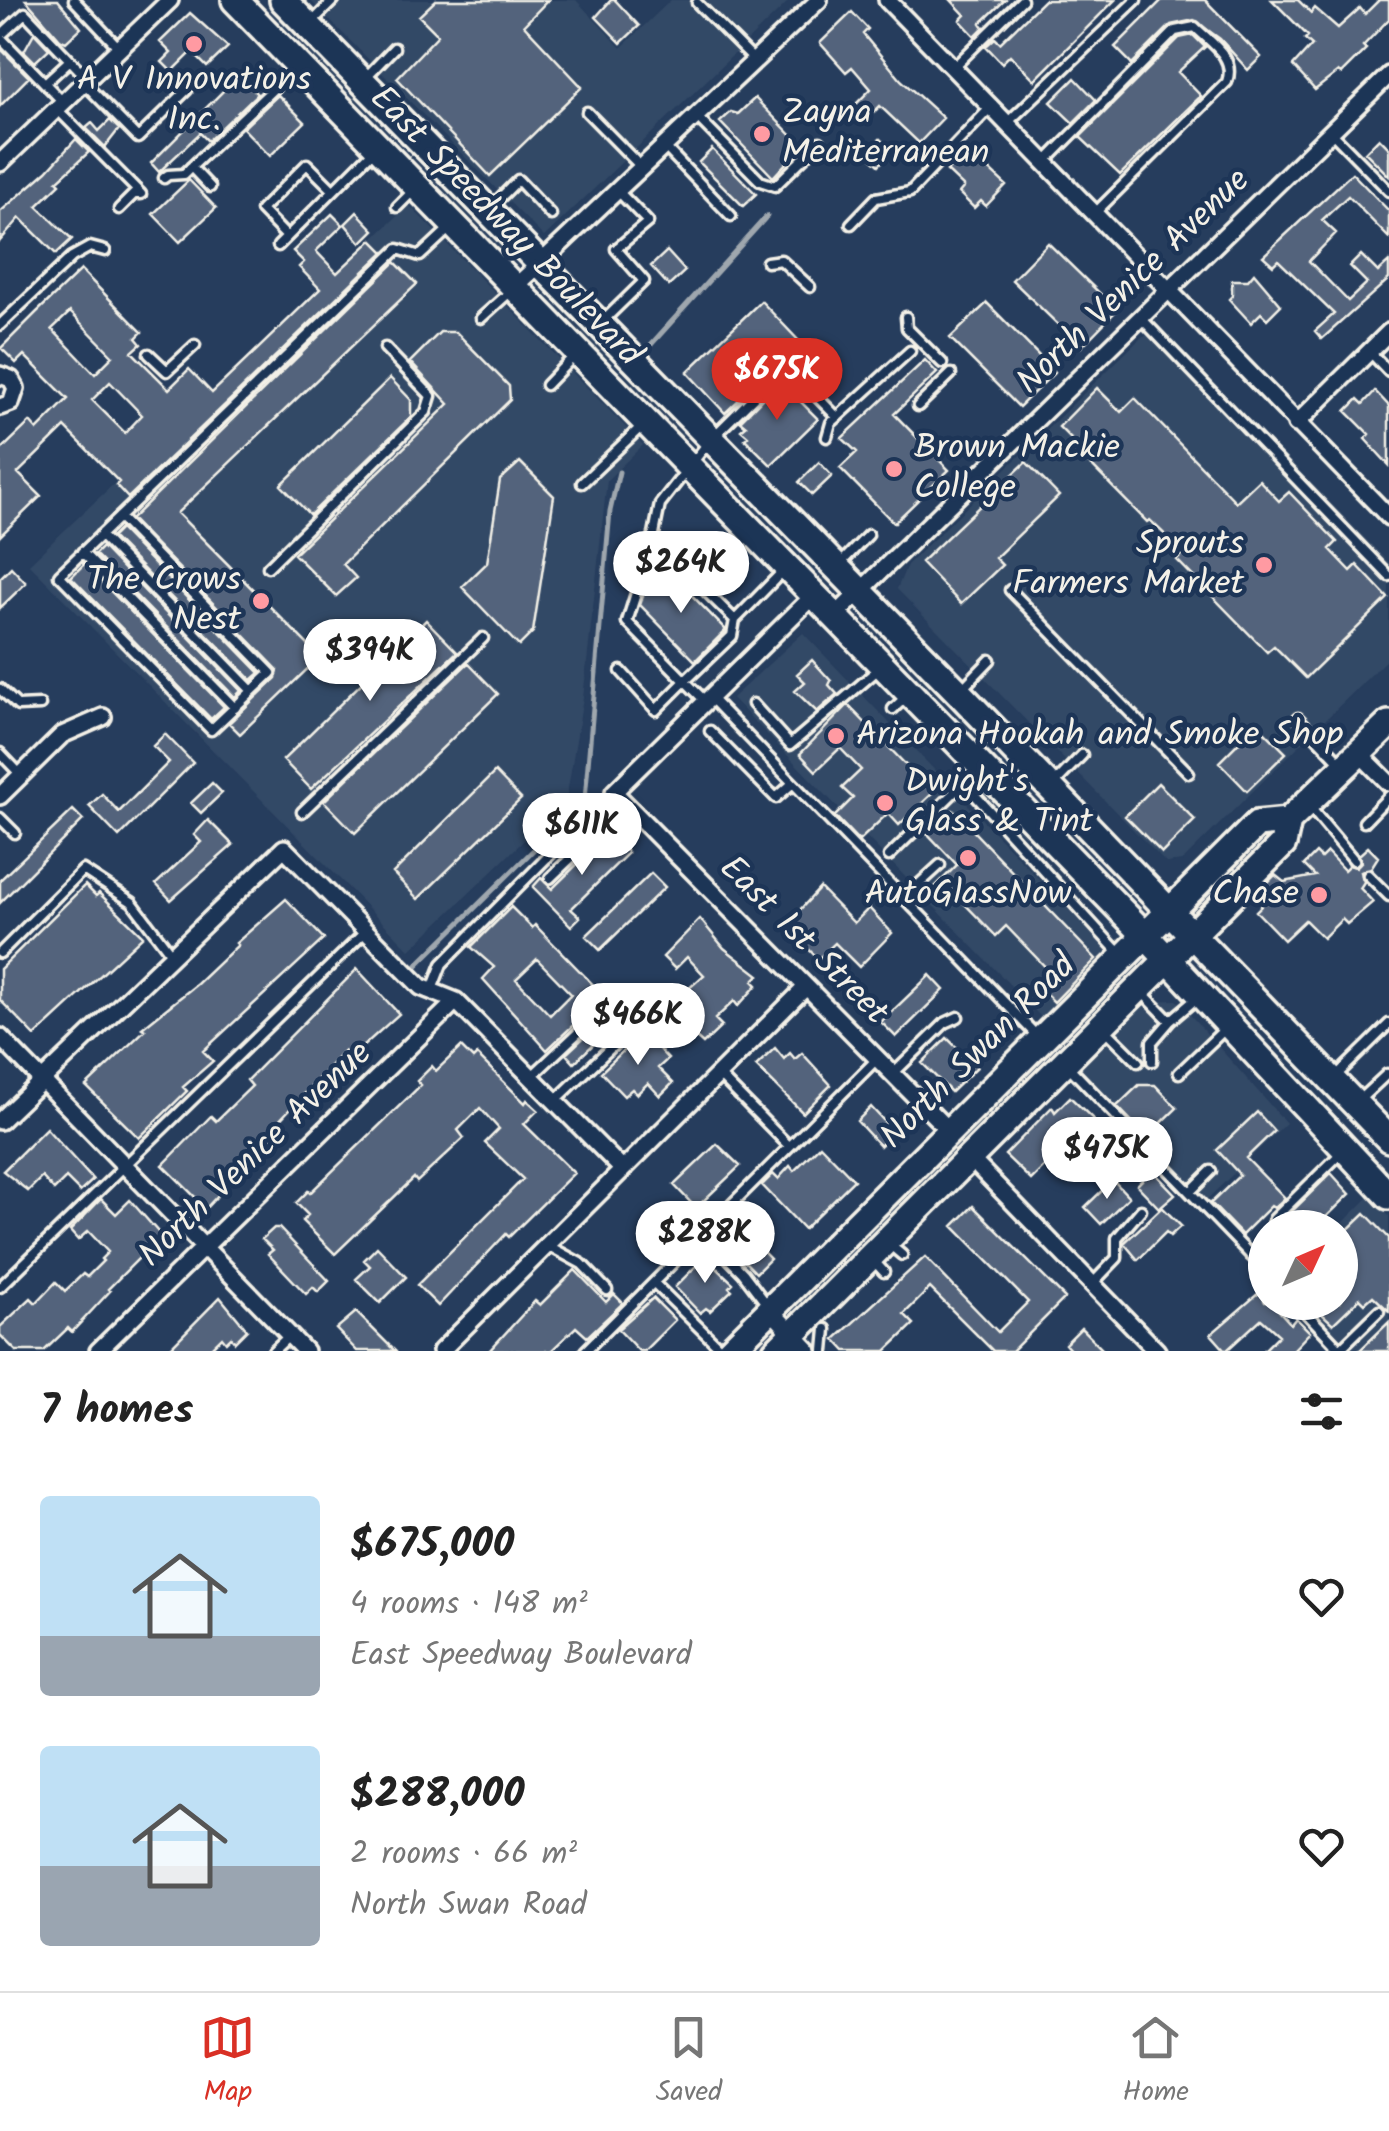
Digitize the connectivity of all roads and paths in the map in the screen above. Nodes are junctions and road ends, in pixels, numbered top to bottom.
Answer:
1 (74, 0) edge
2 (170, 0) edge
3 (234, 0) edge
4 (283, 0) edge
5 (334, 0) edge
6 (819, 0) edge
7 (887, 0) edge
8 (1022, 0) edge
9 (1136, 0) edge
10 (697, 4) dead end
11 (308, 26) junction
12 (0, 36) edge
13 (120, 48) junction
14 (394, 48) dead end
15 (70, 60) junction
16 (754, 61) junction
17 (298, 65) junction
18 (953, 68) junction
19 (1389, 75) edge
20 (86, 81) junction
21 (362, 81) junction
22 (45, 83) junction
23 (186, 90) dead end
24 (60, 105) junction
25 (991, 106) junction
26 (587, 112) dead end
27 (696, 116) junction
28 (1007, 123) junction
29 (1330, 132) junction
30 (820, 142) dead end
31 (378, 146) junction
32 (664, 146) junction
33 (1045, 162) junction
34 (0, 163) edge
35 (191, 167) junction
36 (641, 167) junction
37 (164, 178) dead end
38 (417, 186) junction
39 (210, 187) dead end
40 (333, 190) junction
41 (617, 190) junction
42 (1389, 191) edge
43 (396, 207) dead end
44 (119, 209) dead end
45 (488, 210) junction
46 (1094, 213) junction
47 (552, 215) dead end
48 (731, 216) dead end
49 (454, 224) junction
50 (851, 224) dead end
51 (287, 237) junction
52 (278, 246) dead end
53 (105, 252) dead end
54 (767, 262) dead end
55 (540, 263) junction
56 (810, 287) dead end
57 (514, 288) junction
58 (1170, 290) junction
59 (906, 317) dead end
60 (481, 318) dead end
61 (1140, 318) junction
62 (600, 324) junction
63 (0, 326) edge
64 (1389, 332) edge
65 (194, 345) dead end
66 (386, 348) dead end
67 (910, 351) dead end
68 (1369, 351) junction
69 (577, 353) junction
70 (149, 354) dead end
71 (942, 362) dead end
72 (1389, 372) edge
73 (951, 374) dead end
74 (0, 375) edge
75 (546, 385) dead end
76 (0, 406) edge
77 (918, 406) dead end
78 (837, 417) junction
79 (645, 423) junction
80 (1296, 424) junction
81 (827, 437) dead end
82 (712, 440) junction
83 (689, 468) junction
84 (582, 483) dead end
85 (119, 517) junction
86 (1389, 517) edge
87 (100, 535) junction
88 (868, 535) dead end
89 (653, 539) junction
90 (82, 552) junction
91 (268, 567) dead end
92 (787, 567) junction
93 (836, 568) junction
94 (1389, 576) edge
95 (1010, 590) dead end
96 (861, 592) junction
97 (814, 595) junction
98 (836, 616) junction
99 (735, 620) junction
100 (484, 638) dead end
101 (990, 660) dead end
102 (883, 665) junction
103 (621, 671) dead end
104 (686, 681) junction
105 (0, 688) edge
106 (252, 691) junction
107 (958, 692) junction
108 (708, 700) junction
109 (753, 704) dead end
110 (40, 705) dead end
111 (235, 708) junction
112 (104, 718) dead end
113 (1298, 718) dead end
114 (1389, 724) edge
115 (710, 732) dead end
116 (0, 753) edge
117 (1082, 755) dead end
118 (1352, 760) junction
119 (1188, 773) dead end
120 (1386, 773) edge
121 (972, 774) junction
122 (22, 775) junction
123 (792, 783) junction
124 (1050, 787) junction
125 (617, 795) junction
126 (0, 796) edge
127 (1389, 796) edge
128 (1005, 809) junction
129 (632, 810) junction
130 (302, 812) dead end
131 (1297, 812) junction
132 (0, 818) edge
133 (1364, 822) dead end
134 (15, 833) dead end
135 (1058, 846) junction
136 (888, 856) dead end
137 (1354, 860) dead end
138 (1038, 864) junction
139 (940, 865) dead end
140 (1368, 874) dead end
141 (550, 878) dead end
142 (1105, 894) junction
143 (1389, 896) edge
144 (904, 898) junction
145 (1170, 911) junction
146 (1084, 915) junction
147 (366, 931) junction
148 (1191, 933) junction
149 (1145, 935) junction
150 (0, 953) edge
151 (172, 955) junction
152 (1123, 957) junction
153 (1166, 958) junction
154 (806, 987) junction
155 (1136, 987) junction
156 (431, 992) junction
157 (1200, 994) junction
158 (612, 1001) dead end
159 (456, 1002) junction
160 (644, 1016) dead end
161 (958, 1017) dead end
162 (1170, 1021) junction
163 (1100, 1024) junction
164 (1389, 1024) edge
165 (1229, 1025) junction
166 (0, 1037) edge
167 (1040, 1039) junction
168 (877, 1059) junction
169 (1063, 1061) junction
170 (1138, 1062) dead end
171 (1152, 1062) dead end
172 (1179, 1073) dead end
173 (718, 1074) junction
174 (892, 1074) junction
175 (1387, 1074) edge
176 (531, 1077) junction
177 (1332, 1080) junction
178 (42, 1081) junction
179 (555, 1101) junction
180 (1355, 1104) junction
181 (0, 1121) edge
182 (949, 1131) junction
183 (1389, 1140) edge
184 (789, 1146) junction
185 (1345, 1149) junction
186 (968, 1156) junction
187 (126, 1167) junction
188 (622, 1168) junction
189 (1211, 1172) dead end
190 (1190, 1192) junction
191 (1389, 1196) edge
192 (1141, 1210) dead end
193 (1282, 1210) edge
194 (691, 1220) dead end
195 (704, 1232) junction
196 (548, 1245) junction
197 (205, 1249) junction
198 (1248, 1253) edge
199 (654, 1282) junction
200 (1092, 1284) junction
201 (0, 1287) edge
202 (607, 1290) dead end
203 (770, 1310) junction
204 (1379, 1310) dead end
205 (1313, 1320) edge
206 (826, 1329) dead end
207 (290, 1335) junction
208 (793, 1346) edge
209 (1341, 1350) edge
210 (98, 1351) edge
211 (273, 1351) edge
212 (305, 1351) edge
213 (441, 1351) edge
214 (585, 1351) edge
215 (726, 1351) edge
216 (824, 1351) edge
217 (1157, 1351) edge

1 - 13 lane
2 - 13 street
3 - 17 main road, East Speedway Boulevard
4 - 11 main road, East Speedway Boulevard
5 - 11 lane
6 - 16 street
7 - 18 street
8 - 18 lane
9 - 28 lane
10 - 16 lane
11 - 21 main road, East Speedway Boulevard
12 - 15 lane
12 - 22 lane
13 - 20 street
14 - 21 lane
15 - 20 lane
15 - 22 lane
16 - 27 street
17 - 31 main road, East Speedway Boulevard
17 - 35 lane
18 - 25 street
19 - 29 street, North Venice Avenue
20 - 23 lane
20 - 24 street
21 - 45 main road, East Speedway Boulevard
22 - 24 lane
24 - 34 street
24 - 44 lane
25 - 28 street
25 - 50 lane
26 - 36 lane
27 - 30 lane
27 - 32 street
28 - 33 street
29 - 42 lane
29 - 58 street, North Venice Avenue
31 - 38 main road, East Speedway Boulevard
31 - 40 lane
32 - 36 street
32 - 48 lane
33 - 46 street
33 - 46 lane
35 - 37 lane
35 - 39 lane
36 - 41 street
38 - 43 lane
38 - 49 main road, East Speedway Boulevard
40 - 51 lane
40 - 51 lane
41 - 55 street
41 - 62 lane
45 - 47 lane
45 - 55 main road, East Speedway Boulevard
46 - 58 street
49 - 57 main road, East Speedway Boulevard
49 - 85 lane
51 - 52 lane
53 - 63 lane
54 - 56 lane
55 - 57 street
55 - 62 main road, East Speedway Boulevard
57 - 60 lane
57 - 69 main road, East Speedway Boulevard
58 - 61 street, North Venice Avenue
58 - 80 street
59 - 71 lane
61 - 94 lane
61 - 96 street, North Venice Avenue
62 - 82 main road, East Speedway Boulevard
64 - 68 street
65 - 70 lane
66 - 91 lane
67 - 78 lane
68 - 72 lane
68 - 80 street
69 - 75 lane
69 - 79 main road, East Speedway Boulevard
73 - 77 lane
74 - 76 street
78 - 81 lane
78 - 82 lane
79 - 83 main road, East Speedway Boulevard
79 - 84 lane
80 - 86 street
82 - 83 lane
82 - 93 main road, East Speedway Boulevard
83 - 89 lane
83 - 92 main road, East Speedway Boulevard
85 - 87 lane
85 - 106 lane
87 - 90 lane
87 - 106 lane
88 - 93 lane
89 - 99 lane
89 - 104 lane
90 - 111 lane
90 - 111 lane
92 - 97 main road, East Speedway Boulevard
92 - 99 lane
93 - 96 main road, East Speedway Boulevard
95 - 119 lane
96 - 98 street, North Venice Avenue
96 - 107 main road, East Speedway Boulevard
97 - 98 main road, East Speedway Boulevard
97 - 108 street
98 - 102 main road, East Speedway Boulevard
99 - 104 lane
100 - 130 lane
101 - 107 lane
102 - 109 lane
102 - 121 main road, East Speedway Boulevard
103 - 104 lane
104 - 108 lane
105 - 110 lane
106 - 111 lane
107 - 124 main road, East Speedway Boulevard
108 - 123 lane
108 - 125 street
112 - 122 street
113 - 118 lane
114 - 118 main road, North Swan Road
115 - 123 lane
116 - 122 lane
117 - 124 lane
118 - 120 street
118 - 131 main road, North Swan Road
121 - 128 main road, East Speedway Boulevard
121 - 136 lane
122 - 126 street
123 - 144 lane
124 - 145 main road, East Speedway Boulevard
125 - 129 street, East 1st Street
125 - 156 lane
127 - 133 lane
128 - 135 main road, East Speedway Boulevard
128 - 138 lane
129 - 141 lane
129 - 154 street, East 1st Street
131 - 137 lane
131 - 145 main road, North Swan Road
131 - 148 main road, North Swan Road
132 - 134 lane
135 - 138 lane
135 - 142 main road, East Speedway Boulevard
138 - 146 lane
139 - 144 lane
140 - 143 lane
142 - 146 lane
142 - 149 main road, East Speedway Boulevard
144 - 167 lane
145 - 148 main road, East Speedway Boulevard
145 - 149 main road, North Swan Road
146 - 152 lane
147 - 151 street
147 - 156 street
147 - 187 lane
148 - 153 main road, North Swan Road
148 - 177 main road, East Speedway Boulevard
149 - 152 main road, North Swan Road
149 - 153 main road, East Speedway Boulevard
150 - 151 lane
151 - 178 street
152 - 167 main road, North Swan Road
153 - 155 main road, North Swan Road
153 - 157 main road, East Speedway Boulevard
154 - 168 street, East 1st Street
154 - 173 street
155 - 162 lane
155 - 163 main road, North Swan Road
156 - 159 street
157 - 162 lane
157 - 165 main road, East Speedway Boulevard
158 - 176 lane
159 - 176 street
159 - 197 street, North Venice Avenue
160 - 179 lane
161 - 174 lane
162 - 171 lane
163 - 169 main road, North Swan Road
163 - 170 lane
164 - 177 lane
165 - 172 lane
165 - 185 main road, East Speedway Boulevard
166 - 178 street
167 - 182 main road, North Swan Road
168 - 174 street, East 1st Street
168 - 184 lane
169 - 186 main road, North Swan Road
169 - 190 lane
173 - 184 lane
173 - 188 street
174 - 182 street, East 1st Street
175 - 180 lane
176 - 179 street
177 - 180 main road, East Speedway Boulevard
178 - 181 street
178 - 187 street
179 - 188 street
180 - 183 main road, East Speedway Boulevard
182 - 203 main road, North Swan Road
184 - 195 lane
185 - 191 main road, East Speedway Boulevard
185 - 193 lane
186 - 200 street
186 - 208 main road, North Swan Road
187 - 197 street
187 - 201 lane
188 - 196 street
189 - 190 lane
190 - 198 lane
192 - 200 lane
194 - 195 lane
195 - 199 lane
195 - 203 lane
196 - 202 lane
196 - 213 street
197 - 207 street
197 - 210 street, North Venice Avenue
199 - 214 lane
199 - 215 lane
200 - 217 street
203 - 208 street
203 - 215 main road, North Swan Road
204 - 209 lane
205 - 209 lane
206 - 216 lane
207 - 211 lane
207 - 212 street

